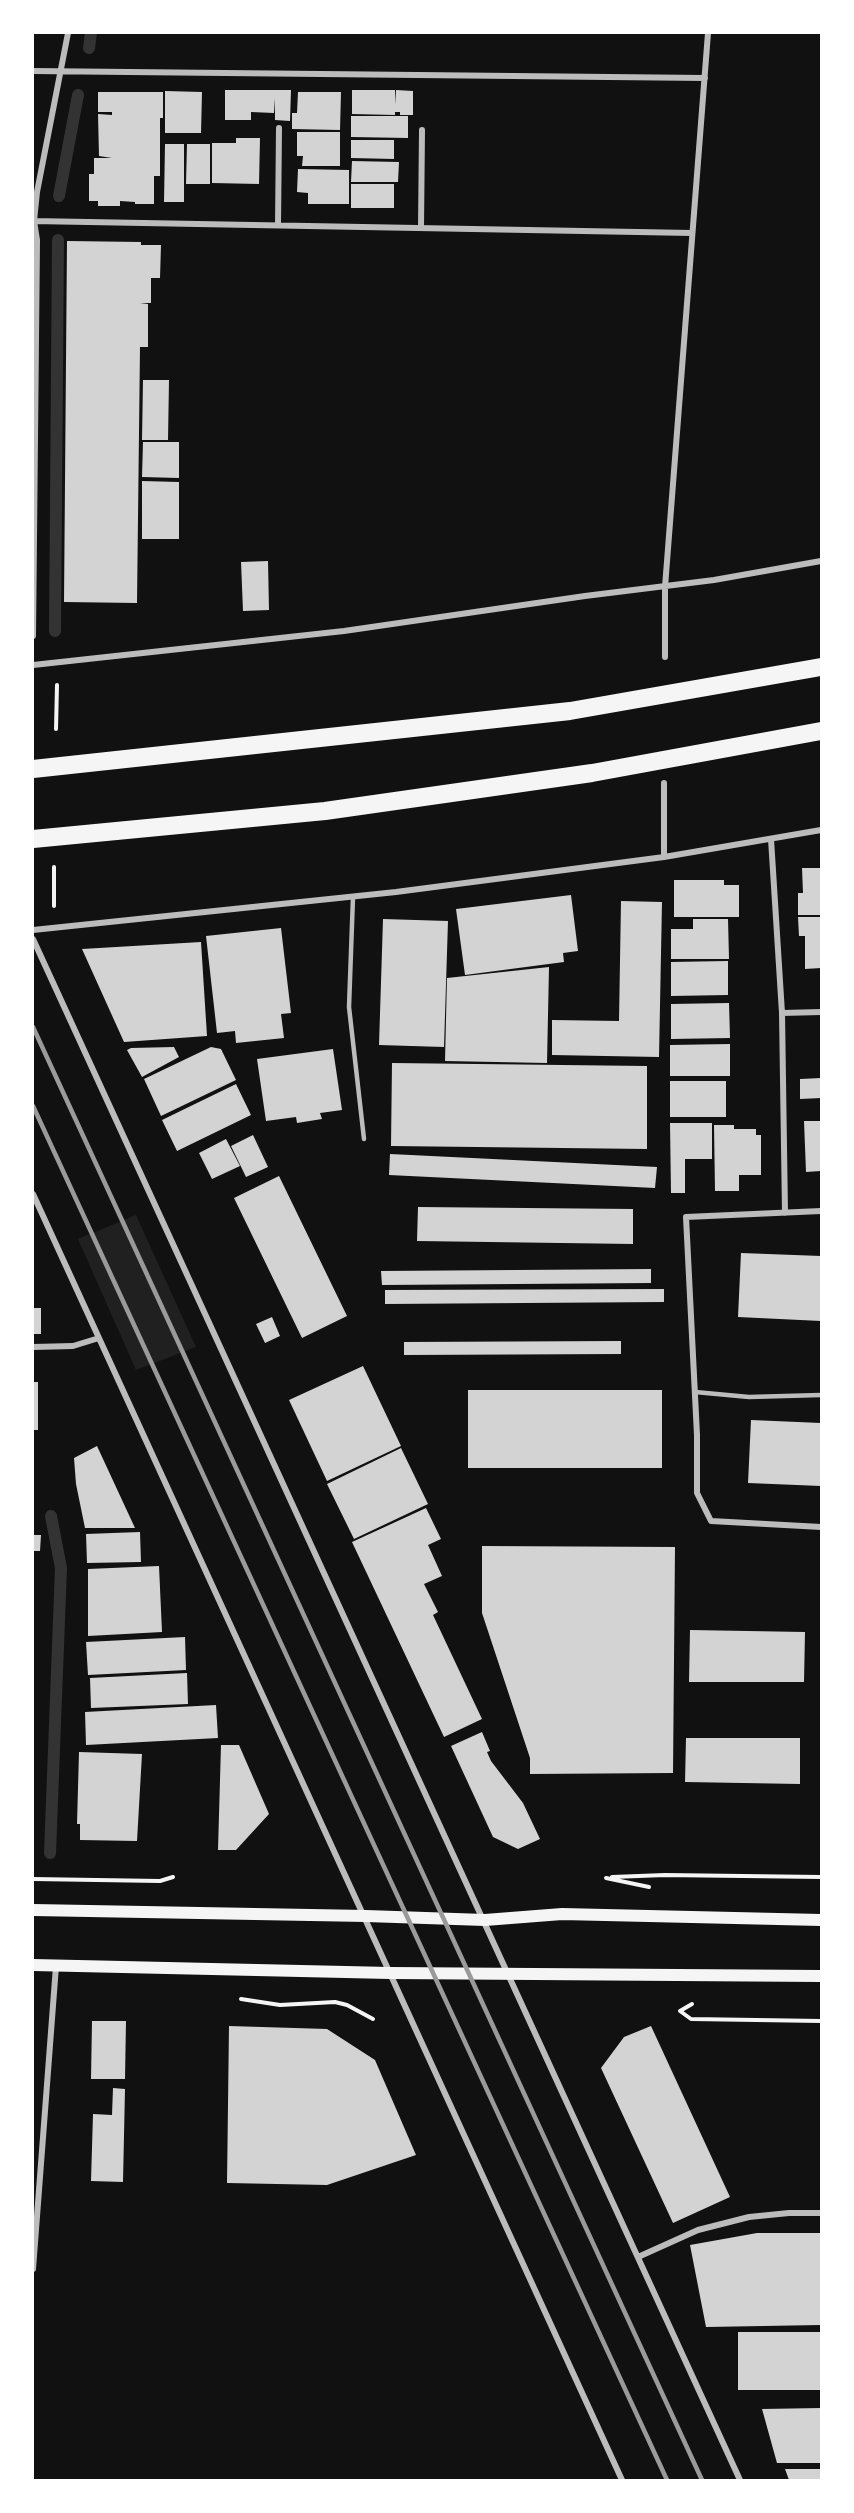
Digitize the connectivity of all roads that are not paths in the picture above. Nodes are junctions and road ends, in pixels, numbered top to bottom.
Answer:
1 (68, 33) edge
2 (708, 33) edge
3 (33, 71) edge
4 (60, 72) junction
5 (705, 78) junction
6 (279, 128) dead end
7 (422, 130) dead end
8 (34, 221) edge
9 (278, 225) junction
10 (421, 228) junction
11 (692, 233) junction
12 (821, 561) edge
13 (665, 587) junction
14 (33, 636) edge
15 (665, 657) dead end
16 (33, 665) edge
17 (821, 667) edge
18 (821, 731) edge
19 (33, 769) edge
20 (664, 783) dead end
21 (821, 830) edge
22 (33, 839) edge
23 (771, 839) junction
24 (664, 857) junction
25 (353, 897) junction
26 (33, 930) edge
27 (33, 939) edge
28 (821, 1012) edge
29 (782, 1013) junction
30 (364, 1139) dead end
31 (33, 1194) edge
32 (821, 1211) edge
33 (785, 1213) junction
34 (99, 1338) junction
35 (33, 1347) edge
36 (694, 1392) junction
37 (821, 1395) edge
38 (821, 1527) edge
39 (33, 1910) edge
40 (366, 1916) junction
41 (485, 1920) junction
42 (821, 1920) edge
43 (33, 1965) edge
44 (56, 1965) junction
45 (390, 1973) junction
46 (508, 1974) junction
47 (821, 1976) edge
48 (821, 2213) edge
49 (35, 2223) edge
50 (638, 2257) junction
51 (33, 2269) edge
52 (622, 2480) edge
53 (740, 2480) edge

1 - 4 street
2 - 5 street
3 - 4 street
4 - 5 street
4 - 8 street
5 - 11 street
6 - 9 street
7 - 10 street
8 - 9 street
8 - 14 street
9 - 10 street
10 - 11 street
11 - 13 street
12 - 13 street
13 - 15 street
13 - 16 street
17 - 19 highway
18 - 22 highway
20 - 24 street
21 - 23 street
23 - 24 street
23 - 29 street
24 - 25 street
25 - 26 street
25 - 30 lane
27 - 41 street
28 - 29 street
29 - 33 street
31 - 34 street
32 - 33 street
33 - 36 street
34 - 35 street
34 - 40 street
36 - 37 lane
36 - 38 street
39 - 40 main road
40 - 41 main road
40 - 45 street
41 - 42 main road
41 - 46 street
43 - 44 main road
44 - 45 main road
44 - 49 street
45 - 46 main road
45 - 52 street
46 - 47 main road
46 - 50 street
48 - 50 street
49 - 51 street
50 - 53 street

